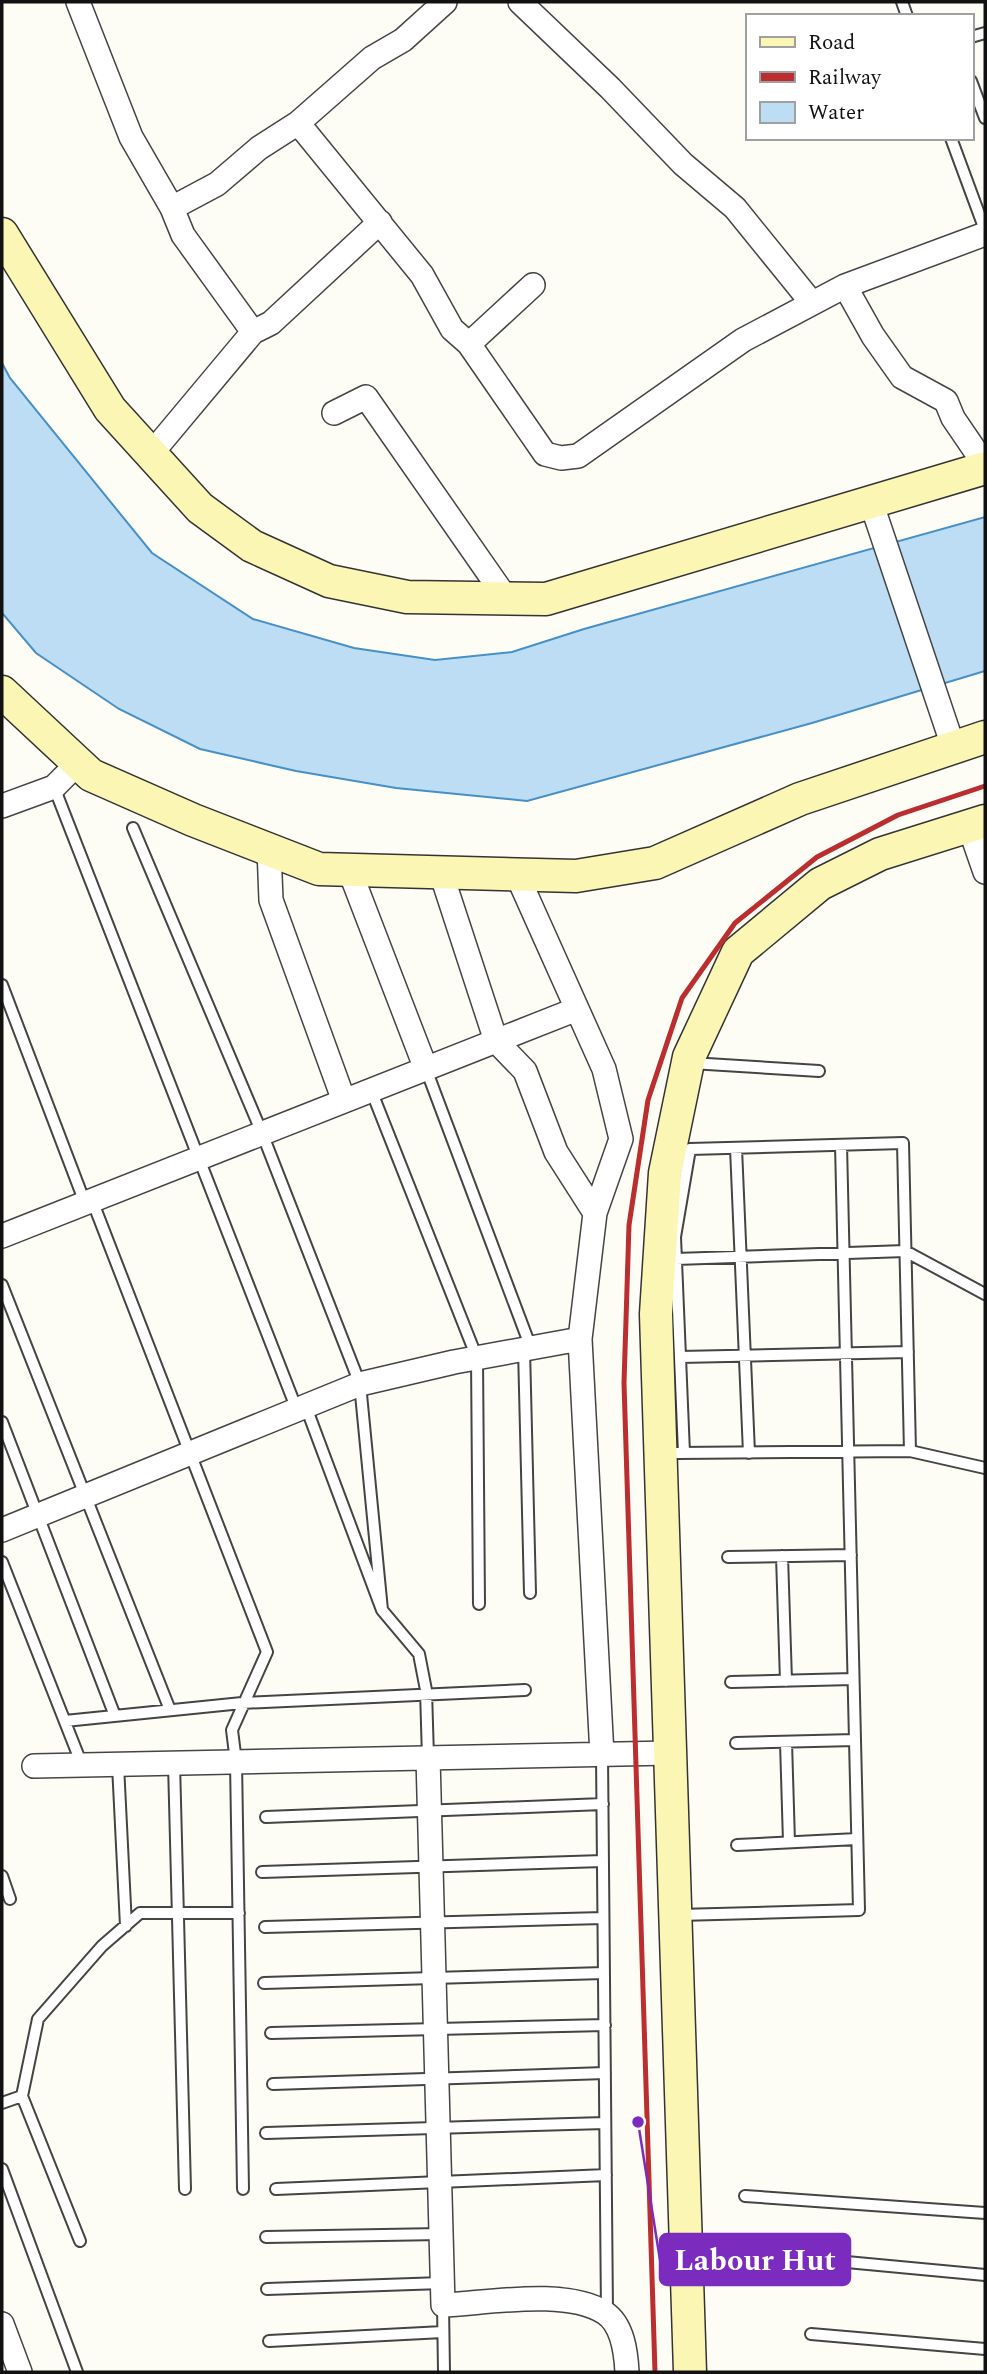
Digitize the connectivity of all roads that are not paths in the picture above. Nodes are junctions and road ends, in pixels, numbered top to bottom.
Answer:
1 (78, 2) edge
2 (445, 2) edge
3 (520, 2) edge
4 (973, 87) edge
5 (985, 118) edge
6 (298, 123) junction
7 (952, 140) edge
8 (172, 208) junction
9 (380, 222) junction
10 (985, 232) edge
11 (2, 234) edge
12 (533, 285) dead end
13 (845, 286) junction
14 (812, 303) junction
15 (253, 332) junction
16 (469, 344) junction
17 (334, 413) dead end
18 (151, 454) junction
19 (985, 467) edge
20 (871, 502) junction
21 (506, 598) junction
22 (2, 692) edge
23 (985, 737) edge
24 (953, 746) junction
25 (78, 763) junction
26 (54, 787) junction
27 (2, 806) edge
28 (977, 823) edge
29 (133, 828) dead end
30 (269, 849) junction
31 (349, 869) junction
32 (985, 872) edge
33 (441, 873) junction
34 (517, 875) junction
35 (2, 985) edge
36 (577, 1009) junction
37 (496, 1041) junction
38 (688, 1063) junction
39 (426, 1069) junction
40 (819, 1071) dead end
41 (371, 1090) junction
42 (344, 1101) junction
43 (262, 1133) junction
44 (841, 1145) junction
45 (736, 1148) junction
46 (198, 1158) junction
47 (89, 1201) junction
48 (595, 1213) junction
49 (2, 1236) edge
50 (905, 1251) junction
51 (844, 1253) junction
52 (740, 1257) junction
53 (676, 1259) junction
54 (2, 1284) edge
55 (985, 1294) edge
56 (580, 1339) junction
57 (527, 1348) junction
58 (908, 1352) junction
59 (846, 1353) junction
60 (744, 1356) junction
61 (680, 1357) junction
62 (477, 1358) junction
63 (360, 1384) junction
64 (301, 1408) junction
65 (2, 1422) edge
66 (848, 1451) junction
67 (910, 1451) junction
68 (748, 1452) junction
69 (189, 1454) junction
70 (672, 1454) junction
71 (985, 1468) edge
72 (85, 1496) junction
73 (37, 1516) junction
74 (2, 1530) edge
75 (851, 1555) junction
76 (782, 1556) junction
77 (728, 1557) dead end
78 (2, 1562) edge
79 (530, 1593) dead end
80 (479, 1604) dead end
81 (382, 1610) junction
82 (853, 1679) junction
83 (786, 1681) junction
84 (731, 1682) dead end
85 (525, 1690) dead end
86 (426, 1695) junction
87 (242, 1703) junction
88 (170, 1710) junction
89 (115, 1716) junction
90 (65, 1721) junction
91 (855, 1740) junction
92 (786, 1742) junction
93 (736, 1743) dead end
94 (670, 1753) junction
95 (602, 1755) junction
96 (428, 1758) junction
97 (236, 1762) junction
98 (173, 1763) junction
99 (83, 1765) junction
100 (118, 1765) junction
101 (34, 1766) dead end
102 (603, 1804) junction
103 (430, 1811) junction
104 (266, 1817) dead end
105 (857, 1839) junction
106 (789, 1842) junction
107 (737, 1845) dead end
108 (603, 1861) junction
109 (432, 1867) junction
110 (262, 1872) dead end
111 (2, 1876) edge
112 (10, 1899) dead end
113 (178, 1913) junction
114 (239, 1913) junction
115 (676, 1915) junction
116 (603, 1918) junction
117 (434, 1923) junction
118 (126, 1926) junction
119 (265, 1927) dead end
120 (604, 1973) junction
121 (436, 1978) junction
122 (264, 1983) dead end
123 (604, 2025) junction
124 (436, 2029) junction
125 (271, 2033) dead end
126 (605, 2073) junction
127 (437, 2079) junction
128 (273, 2084) dead end
129 (22, 2096) junction
130 (2, 2103) edge
131 (605, 2123) junction
132 (438, 2128) junction
133 (266, 2133) dead end
134 (2, 2169) edge
135 (606, 2175) junction
136 (440, 2183) junction
137 (185, 2189) dead end
138 (243, 2189) dead end
139 (276, 2189) dead end
140 (745, 2196) dead end
141 (985, 2213) edge
142 (441, 2234) junction
143 (266, 2237) dead end
144 (80, 2241) dead end
145 (804, 2258) dead end
146 (985, 2276) edge
147 (267, 2289) dead end
148 (443, 2294) junction
149 (607, 2314) junction
150 (2, 2324) edge
151 (443, 2332) junction
152 (811, 2334) dead end
153 (269, 2341) dead end
154 (985, 2349) edge
155 (20, 2372) edge
156 (77, 2372) edge
157 (444, 2372) edge
158 (627, 2372) edge
159 (690, 2372) edge

1 - 8 street
2 - 6 street
3 - 14 street
4 - 5 lane
6 - 8 street
6 - 9 street
7 - 10 lane
8 - 15 street
9 - 15 street
9 - 16 street
10 - 13 street
11 - 18 street
12 - 16 street
13 - 14 street
13 - 19 street
14 - 16 street
15 - 18 street
17 - 21 street
18 - 21 street
19 - 20 street
20 - 21 street
20 - 24 street
22 - 25 street
23 - 24 street
24 - 34 street
25 - 26 street
25 - 30 street
26 - 27 street
26 - 46 lane
28 - 32 street
28 - 38 street
29 - 43 lane
30 - 31 street
30 - 42 street
31 - 33 street
31 - 39 street
33 - 34 street
33 - 37 street
34 - 36 street
35 - 47 lane
36 - 37 street
36 - 48 street
37 - 39 street
37 - 48 street
38 - 40 lane
38 - 70 street
39 - 41 street
39 - 57 lane
41 - 42 street
41 - 62 lane
42 - 43 street
43 - 46 street
43 - 63 lane
44 - 45 lane
44 - 50 lane
44 - 51 lane
45 - 52 lane
45 - 53 lane
46 - 47 street
46 - 64 lane
47 - 49 street
47 - 69 lane
48 - 56 street
50 - 51 lane
50 - 55 lane
50 - 58 lane
51 - 52 lane
51 - 59 lane
52 - 53 lane
52 - 60 lane
53 - 61 lane
54 - 72 lane
56 - 57 street
56 - 95 street
57 - 62 street
57 - 79 lane
58 - 59 lane
58 - 67 lane
59 - 60 lane
59 - 66 lane
60 - 61 lane
60 - 68 lane
61 - 70 lane
62 - 63 street
62 - 80 lane
63 - 64 street
63 - 81 lane
64 - 69 street
64 - 81 lane
65 - 73 lane
66 - 67 lane
66 - 68 lane
66 - 75 lane
67 - 71 lane
68 - 70 lane
69 - 72 street
69 - 87 lane
70 - 94 street
72 - 73 street
72 - 88 lane
73 - 74 street
73 - 89 lane
75 - 76 lane
75 - 82 lane
76 - 77 lane
76 - 83 lane
78 - 90 lane
81 - 86 lane
82 - 83 lane
82 - 91 lane
83 - 84 lane
85 - 86 lane
86 - 87 lane
86 - 96 lane
87 - 88 lane
87 - 97 lane
88 - 89 lane
89 - 90 lane
90 - 99 lane
91 - 92 lane
91 - 105 lane
92 - 93 lane
92 - 106 lane
94 - 95 street
94 - 115 street
95 - 96 street
95 - 102 lane
96 - 97 street
96 - 103 street
97 - 98 street
97 - 114 lane
98 - 100 street
98 - 113 lane
99 - 100 street
99 - 101 street
100 - 118 lane
102 - 103 lane
102 - 108 lane
103 - 104 lane
103 - 109 street
105 - 106 lane
105 - 115 lane
106 - 107 lane
108 - 109 lane
108 - 116 lane
109 - 110 lane
109 - 117 street
111 - 112 lane
113 - 114 lane
113 - 118 lane
113 - 137 lane
114 - 138 lane
115 - 159 street
116 - 117 lane
116 - 120 lane
117 - 119 lane
117 - 121 street
118 - 129 lane
120 - 121 lane
120 - 123 lane
121 - 122 lane
121 - 124 street
123 - 124 lane
123 - 126 lane
124 - 125 lane
124 - 127 street
126 - 127 lane
126 - 131 lane
127 - 128 lane
127 - 132 street
129 - 130 lane
129 - 144 lane
131 - 132 lane
131 - 135 lane
132 - 133 lane
132 - 136 street
134 - 156 lane
135 - 136 lane
135 - 149 lane
136 - 139 lane
136 - 142 street
140 - 141 lane
142 - 143 lane
142 - 148 street
145 - 146 lane
147 - 148 lane
148 - 149 street
148 - 151 lane
149 - 158 street
150 - 155 street
151 - 153 lane
151 - 157 lane
152 - 154 lane

